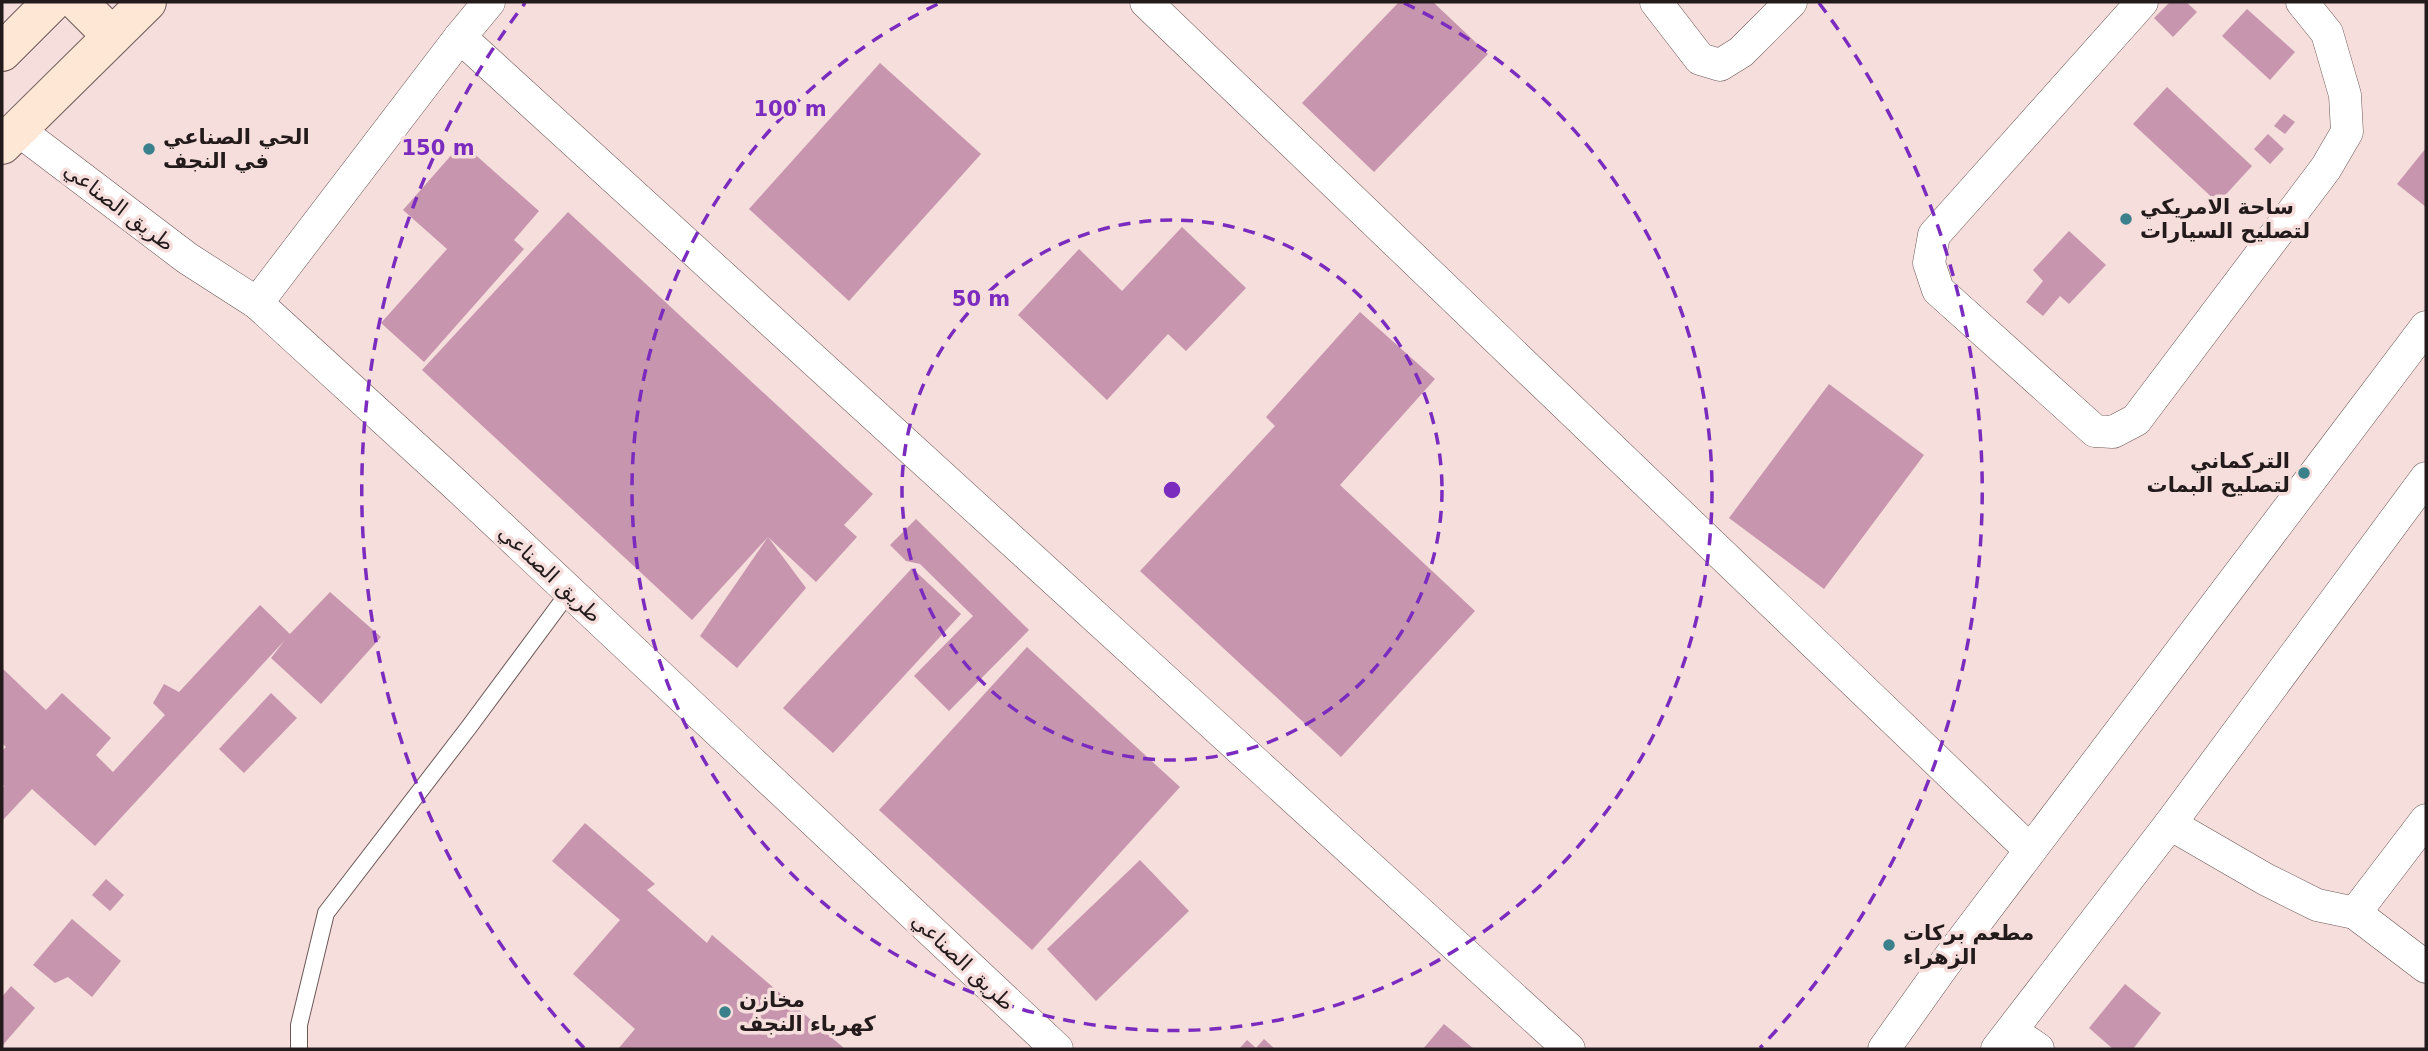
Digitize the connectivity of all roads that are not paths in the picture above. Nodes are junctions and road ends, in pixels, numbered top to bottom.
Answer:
1 (51, 2) edge
2 (78, 2) edge
3 (147, 2) edge
4 (489, 2) edge
5 (1146, 2) edge
6 (1656, 2) edge
7 (1791, 2) edge
8 (2142, 2) edge
9 (2304, 2) edge
10 (112, 36) junction
11 (460, 37) junction
12 (2, 52) edge
13 (9, 137) edge
14 (257, 303) junction
15 (2426, 327) edge
16 (2426, 478) edge
17 (569, 592) junction
18 (2426, 820) edge
19 (2170, 824) junction
20 (2030, 850) junction
21 (2356, 913) junction
22 (2426, 967) edge
23 (2005, 1040) edge
24 (299, 1049) edge
25 (1057, 1049) edge
26 (1569, 1049) edge
27 (1884, 1049) edge
28 (2038, 1049) edge

1 - 12 street
2 - 10 street
3 - 10 street
4 - 11 street
5 - 20 street
6 - 7 street
8 - 9 street
10 - 13 street
11 - 14 street
11 - 26 street
13 - 14 street, طريق الصناعي
14 - 17 street, طريق الصناعي
15 - 20 street
16 - 19 street
17 - 24 lane
17 - 25 street, طريق الصناعي
18 - 21 street
19 - 21 street
19 - 23 street
20 - 27 street
21 - 22 street
23 - 28 street

